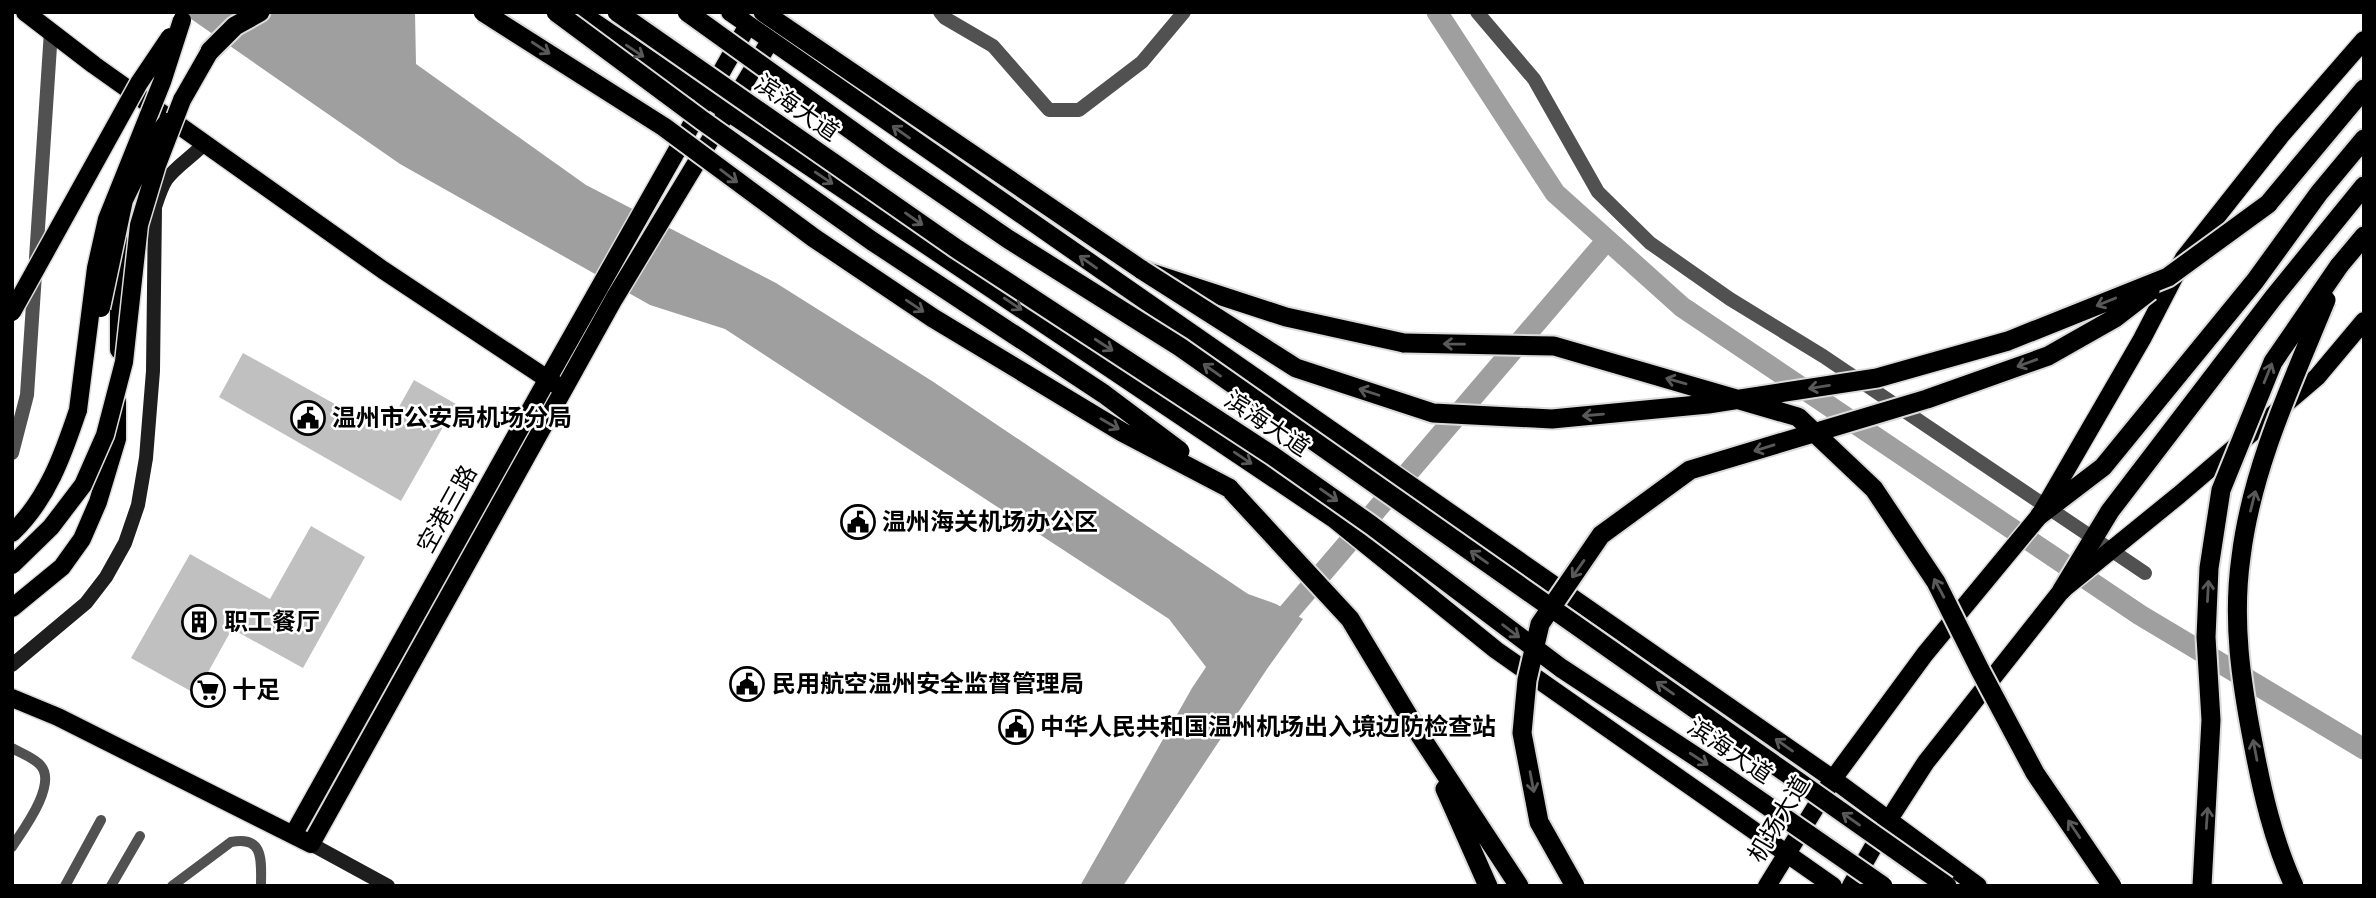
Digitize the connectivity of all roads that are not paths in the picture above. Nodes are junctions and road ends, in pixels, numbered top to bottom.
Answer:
1 (25, 12) edge
2 (260, 12) edge
3 (483, 12) edge
4 (556, 12) edge
5 (579, 12) edge
6 (617, 12) edge
7 (687, 12) edge
8 (730, 12) edge
9 (940, 12) edge
10 (1184, 12) edge
11 (1477, 12) edge
12 (184, 16) edge
13 (755, 18) edge
14 (51, 31) junction
15 (2364, 40) edge
16 (770, 41) junction
17 (210, 51) joint
18 (2364, 89) edge
19 (706, 99) junction
20 (182, 100) junction
21 (726, 112) junction
22 (162, 114) junction
23 (2364, 139) edge
24 (204, 144) junction
25 (2364, 186) edge
26 (2364, 236) edge
27 (2339, 266) junction
28 (1142, 270) junction
29 (2168, 277) junction
30 (12, 312) edge
31 (2364, 321) edge
32 (547, 379) junction
33 (564, 389) junction
34 (78, 410) junction
35 (12, 453) edge
36 (1229, 488) junction
37 (2036, 520) junction
38 (12, 533) edge
39 (2086, 562) junction
40 (12, 565) edge
41 (2145, 573) dead end
42 (2066, 585) joint
43 (12, 608) edge
44 (12, 665) edge
45 (12, 698) edge
46 (1421, 737) junction
47 (12, 748) edge
48 (1833, 779) junction
49 (101, 820) dead end
50 (1888, 821) junction
51 (293, 835) junction
52 (140, 836) dead end
53 (311, 844) junction
54 (12, 847) edge
55 (1787, 853) junction
56 (65, 886) edge
57 (111, 886) edge
58 (172, 886) edge
59 (261, 886) edge
60 (388, 886) edge
61 (1488, 886) edge
62 (1519, 886) edge
63 (1575, 886) edge
64 (1767, 886) edge
65 (1833, 886) edge
66 (1851, 886) edge
67 (1883, 886) edge
68 (1947, 886) edge
69 (1978, 886) edge
70 (2112, 886) edge
71 (2202, 886) edge
72 (2294, 886) edge

1 - 14 main road
2 - 17 highway
3 -> 36 highway, bridge
4 - 36 highway, bridge
5 -> 19 main road
6 -> 67 highway, 滨海大道, bridge
68 -> 7 highway, 滨海大道, bridge
8 - 13 main road
9 - 10 street
11 - 41 street
12 - 30 main road, bridge
12 - 34 main road, bridge
13 - 16 main road
13 - 19 main road, 空港三路
13 - 28 highway
14 - 22 main road
14 - 35 street
15 - 37 main road, 机场大道
16 - 21 main road, 空港三路
48 -> 16 main road
17 - 20 main road
18 - 29 highway, bridge
19 - 21 main road
19 - 32 main road, 空港三路
20 - 34 main road, bridge
20 - 40 main road, bridge
21 - 33 main road, 空港三路
21 -> 55 main road
22 - 24 main road
22 - 43 main road
23 - 37 highway
24 - 32 main road
24 - 44 main road
25 - 39 highway
26 - 27 highway
71 -> 27 highway, bridge
72 -> 27 highway, bridge
29 -> 28 highway, bridge
70 -> 28 highway, bridge
29 -> 63 highway, bridge
31 - 39 main road
32 - 33 main road
32 - 51 main road, 空港三路
33 - 53 main road, 空港三路
34 - 38 main road
36 - 46 highway
37 - 48 main road, 机场大道
39 - 42 highway
42 - 50 main road
45 - 51 main road
46 - 61 highway
46 - 62 highway
47 - 54 lane
48 - 50 main road
48 - 55 main road, 机场大道
49 - 56 lane
50 - 66 main road
50 - 69 main road
51 - 53 main road
52 - 57 lane
53 - 60 main road
55 - 64 main road, 机场大道
55 - 65 main road
58 - 59 lane

